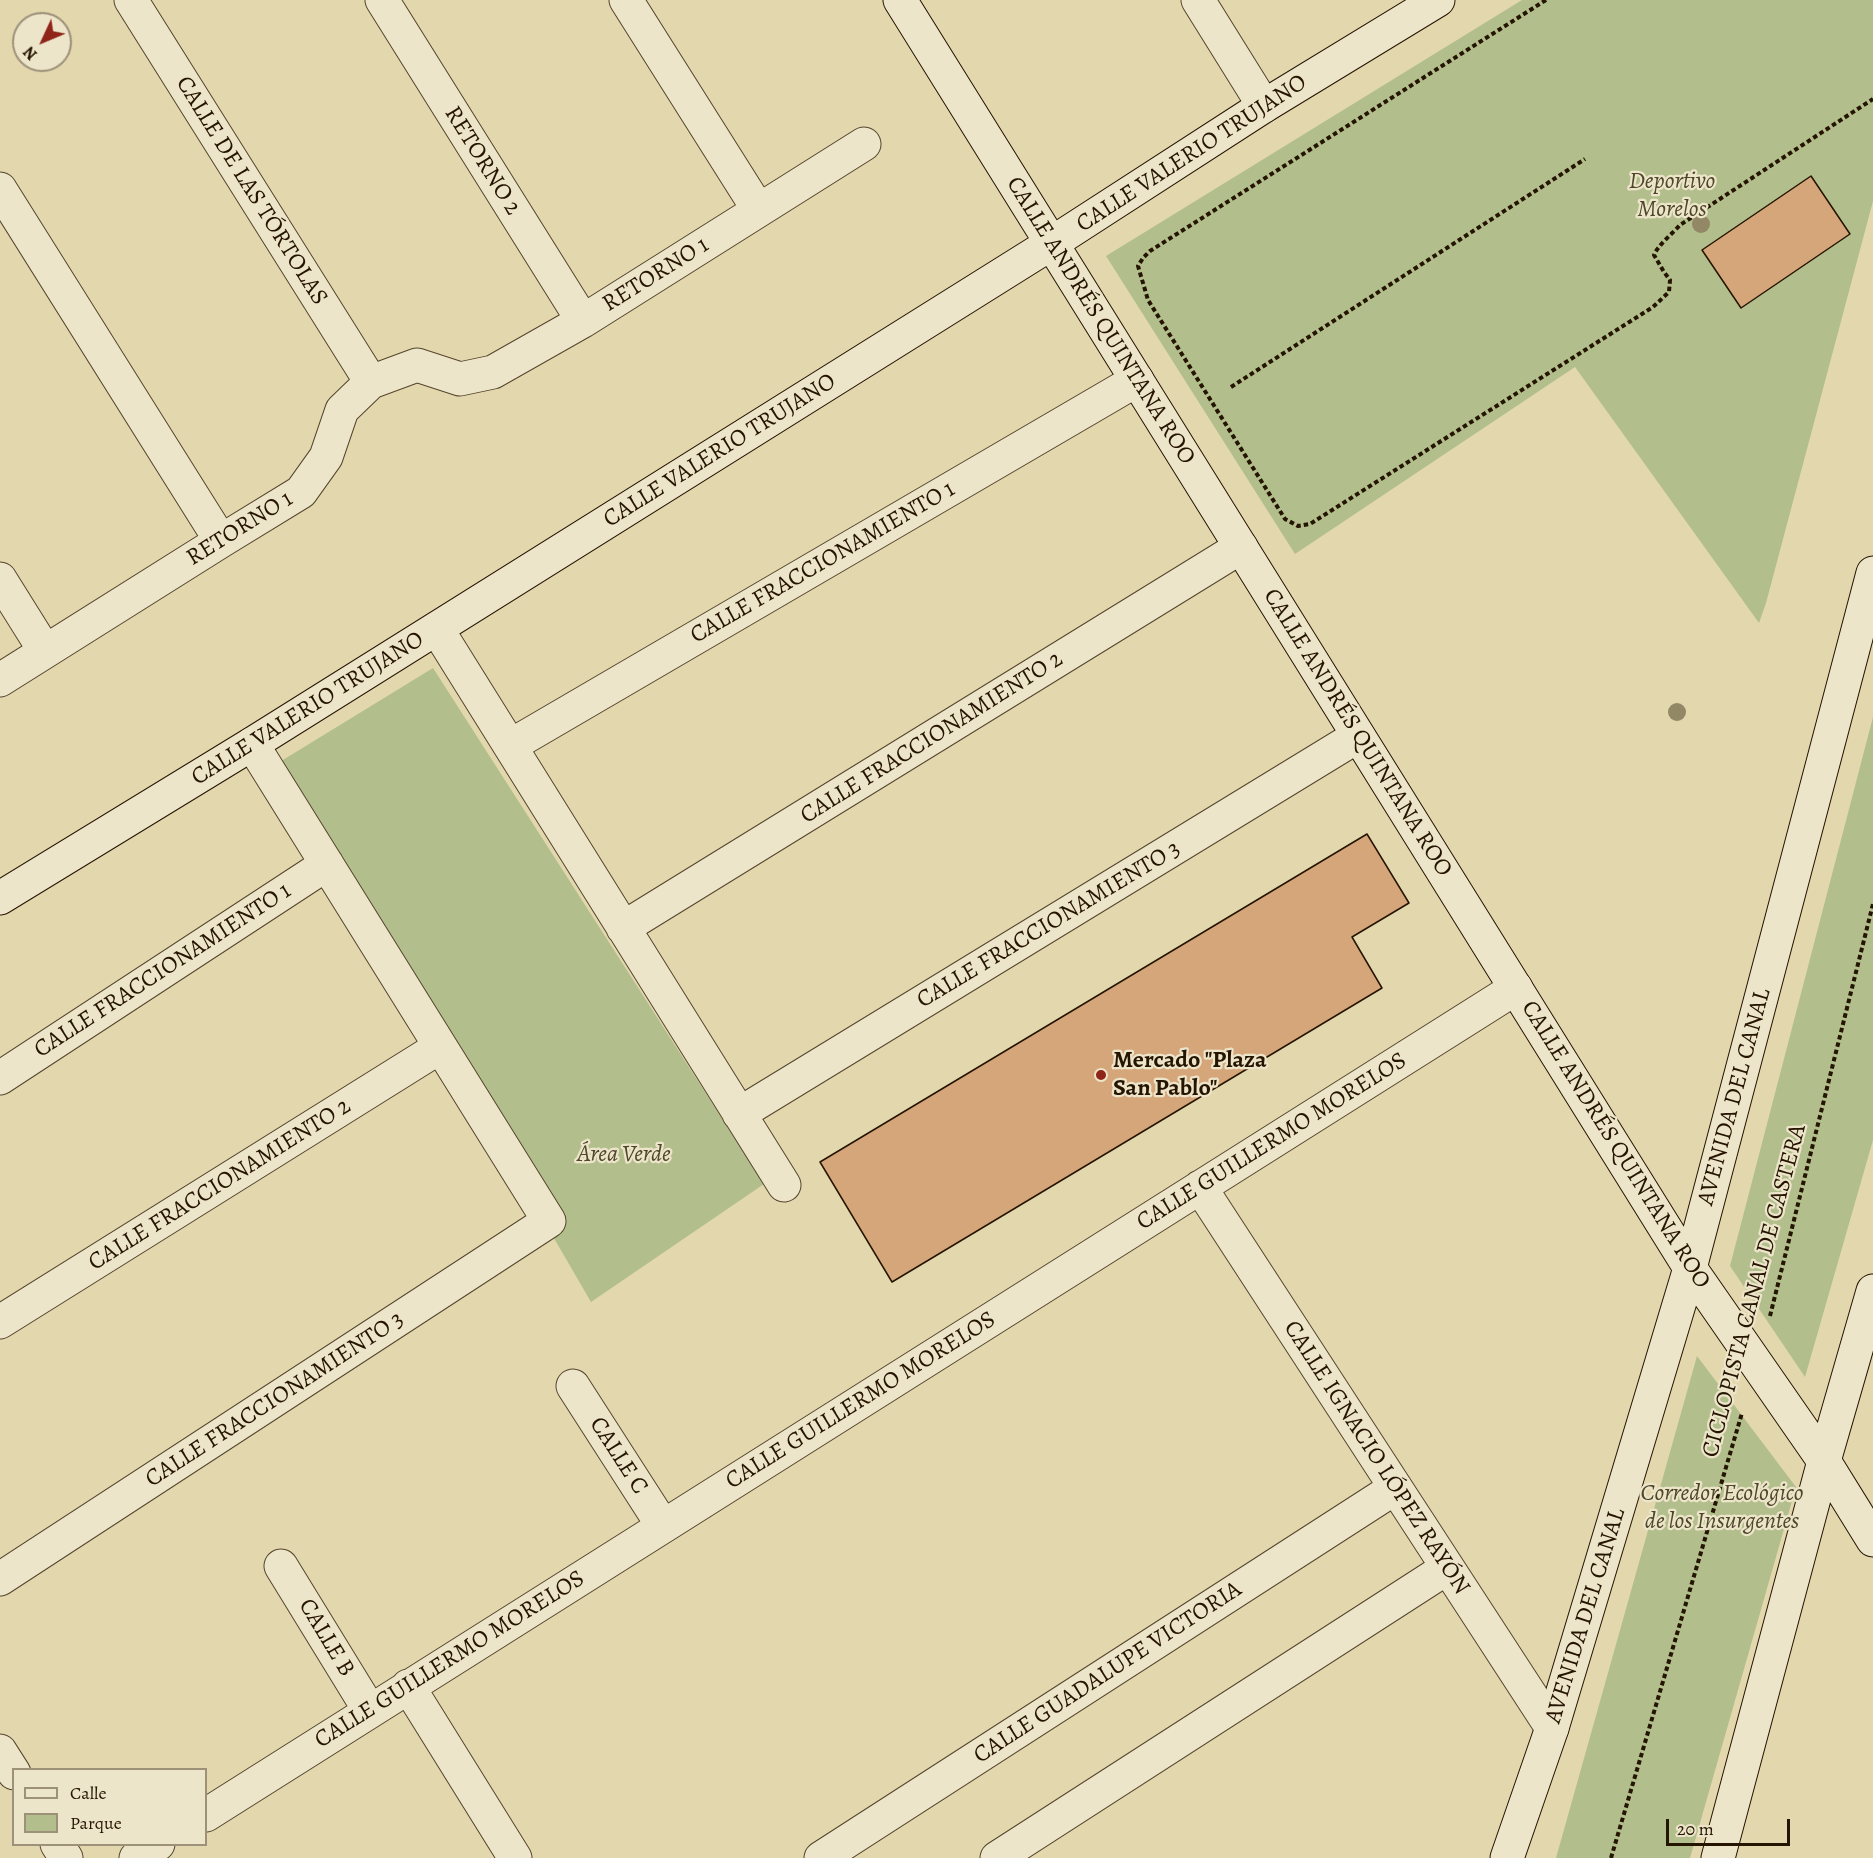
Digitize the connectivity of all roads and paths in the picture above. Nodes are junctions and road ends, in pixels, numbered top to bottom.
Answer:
1 (131, 0) edge
2 (382, 0) edge
3 (626, 0) edge
4 (900, 0) edge
5 (1198, 0) edge
6 (1438, 0) edge
7 (1546, 0) edge
8 (1873, 99) edge
9 (1264, 106) junction
10 (864, 144) dead end
11 (1586, 159) dead end
12 (0, 189) edge
13 (758, 209) junction
14 (1052, 243) junction
15 (583, 321) junction
16 (1137, 380) junction
17 (371, 382) junction
18 (1231, 387) dead end
19 (221, 540) junction
20 (1241, 547) junction
21 (1873, 573) edge
22 (0, 579) edge
23 (437, 629) junction
24 (45, 651) junction
25 (0, 680) edge
26 (1358, 736) junction
27 (252, 744) junction
28 (510, 746) junction
29 (327, 864) junction
30 (0, 898) edge
31 (1873, 904) edge
32 (623, 928) junction
33 (1516, 988) junction
34 (440, 1047) junction
35 (0, 1078) edge
36 (739, 1114) junction
37 (784, 1185) dead end
38 (1200, 1187) junction
39 (1690, 1268) junction
40 (1873, 1291) edge
41 (0, 1322) edge
42 (1757, 1364) junction
43 (573, 1386) dead end
44 (1824, 1461) junction
45 (1395, 1488) junction
46 (663, 1526) junction
47 (1873, 1540) edge
48 (281, 1566) dead end
49 (1448, 1568) junction
50 (0, 1579) edge
51 (408, 1686) junction
52 (370, 1711) junction
53 (1552, 1728) junction
54 (0, 1751) edge
55 (12, 1770) edge
56 (207, 1814) edge
57 (156, 1846) edge
58 (136, 1858) edge
59 (515, 1858) edge
60 (820, 1858) edge
61 (997, 1858) edge
62 (1507, 1858) edge
63 (1611, 1858) edge
64 (1718, 1858) edge

1 - 17 street, CALLE DE LAS TÓRTOLAS
2 - 15 street, RETORNO 2
3 - 13 street
4 - 14 street, CALLE ANDRÉS QUINTANA ROO
5 - 9 street
6 - 9 street, CALLE VALERIO TRUJANO
7 - 8 path
9 - 14 street, CALLE VALERIO TRUJANO
10 - 13 street, RETORNO 1
11 - 18 path
12 - 19 street
13 - 15 street, RETORNO 1
14 - 16 street, CALLE ANDRÉS QUINTANA ROO
14 - 23 street, CALLE VALERIO TRUJANO
15 - 17 street, RETORNO 1
16 - 20 street, CALLE ANDRÉS QUINTANA ROO
16 - 28 street, CALLE FRACCIONAMIENTO 1
17 - 19 street, RETORNO 1
19 - 24 street, RETORNO 1
20 - 26 street, CALLE ANDRÉS QUINTANA ROO
20 - 32 street, CALLE FRACCIONAMIENTO 2
21 - 39 street, AVENIDA DEL CANAL
22 - 24 street
23 - 27 street, CALLE VALERIO TRUJANO
23 - 28 street
24 - 25 street, RETORNO 1
26 - 33 street, CALLE ANDRÉS QUINTANA ROO
26 - 36 street, CALLE FRACCIONAMIENTO 3
27 - 29 street
27 - 30 street, CALLE VALERIO TRUJANO
28 - 32 street
29 - 34 street
29 - 35 street, CALLE FRACCIONAMIENTO 1
31 - 42 path, CICLOPISTA CANAL DE CASTERA
32 - 36 street
33 - 38 street, CALLE GUILLERMO MORELOS
33 - 39 street, CALLE ANDRÉS QUINTANA ROO
34 - 41 street, CALLE FRACCIONAMIENTO 2
34 - 50 street, CALLE FRACCIONAMIENTO 3
36 - 37 street
38 - 45 street, CALLE IGNACIO LÓPEZ RAYÓN
38 - 46 street, CALLE GUILLERMO MORELOS
39 - 42 street, CALLE ANDRÉS QUINTANA ROO
39 - 53 street, AVENIDA DEL CANAL
40 - 44 street
42 - 44 street, CALLE ANDRÉS QUINTANA ROO
42 - 63 path, CICLOPISTA CANAL DE CASTERA
43 - 46 street, CALLE C
44 - 47 street, CALLE ANDRÉS QUINTANA ROO
44 - 64 street
45 - 49 street, CALLE IGNACIO LÓPEZ RAYÓN
45 - 60 street, CALLE GUADALUPE VICTORIA
46 - 51 street, CALLE GUILLERMO MORELOS
48 - 52 street, CALLE B
49 - 53 street, CALLE IGNACIO LÓPEZ RAYÓN
49 - 61 street
51 - 52 street, CALLE GUILLERMO MORELOS
51 - 59 street
52 - 56 street, CALLE GUILLERMO MORELOS
53 - 62 street, AVENIDA DEL CANAL
54 - 55 street
57 - 58 street

